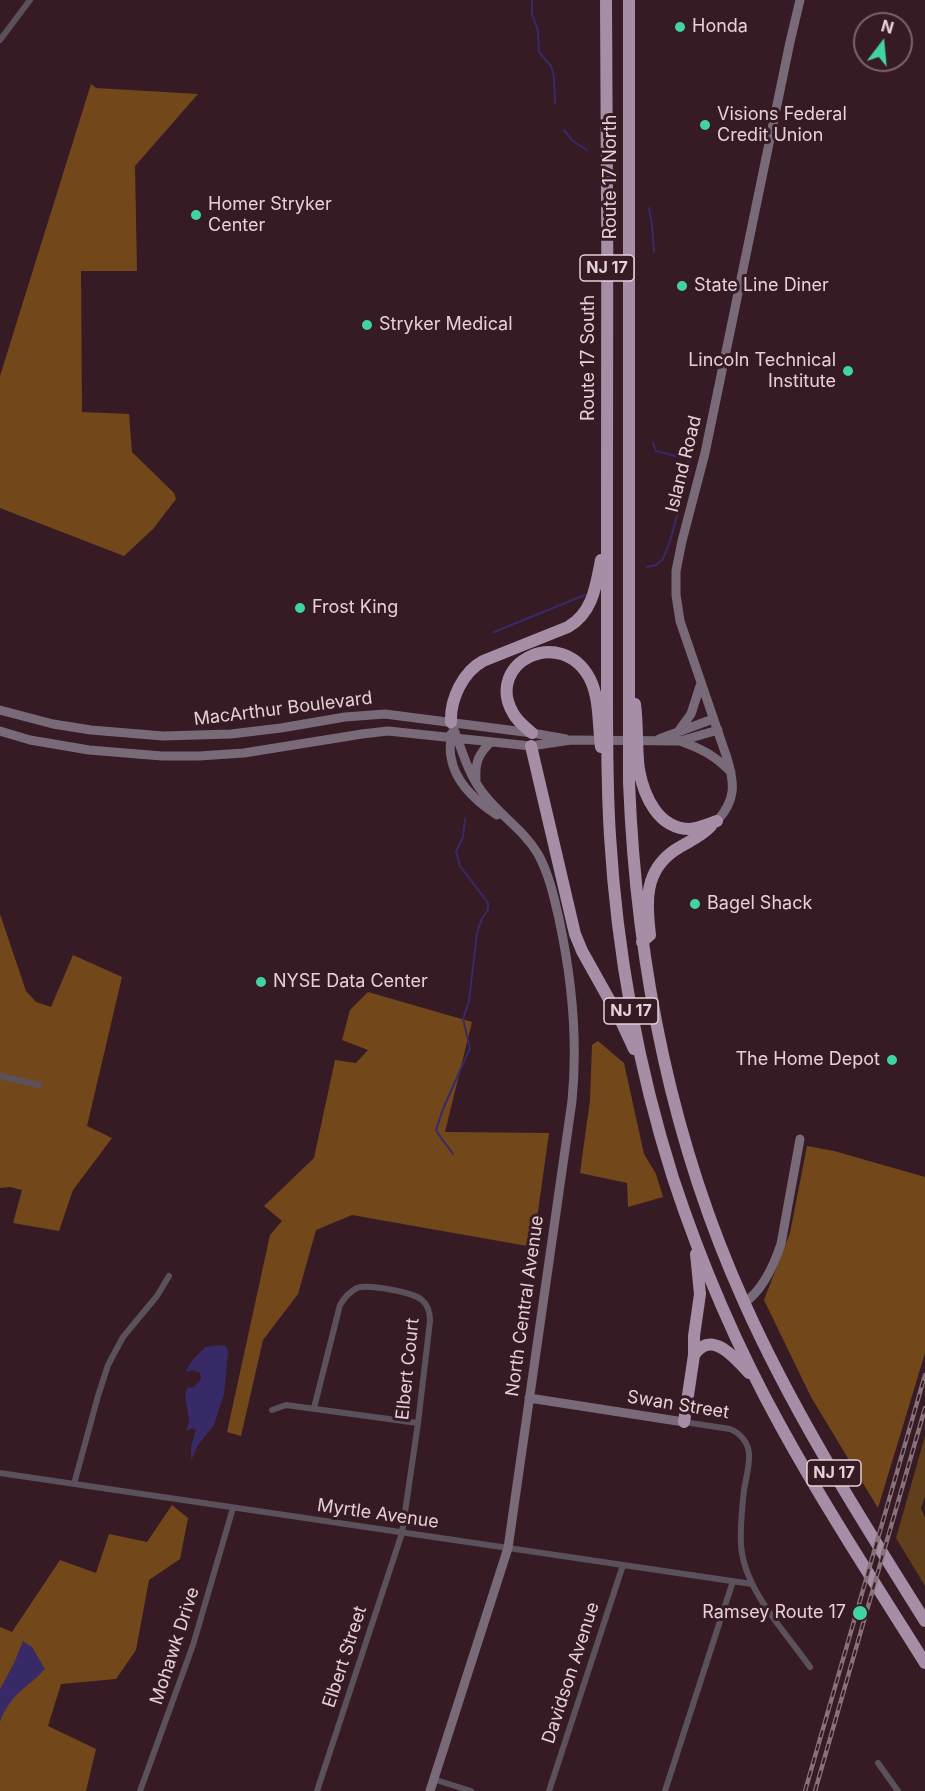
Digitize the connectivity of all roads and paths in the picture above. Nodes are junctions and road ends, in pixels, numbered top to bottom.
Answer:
1 (30, 0) edge
2 (606, 0) edge
3 (629, 0) edge
4 (800, 0) edge
5 (0, 40) edge
6 (606, 535) junction
7 (629, 652) junction
8 (700, 683) junction
9 (0, 710) edge
10 (713, 719) junction
11 (451, 722) junction
12 (718, 730) junction
13 (0, 731) edge
14 (532, 733) junction
15 (678, 737) junction
16 (454, 739) junction
17 (576, 740) junction
18 (491, 742) junction
19 (531, 746) junction
20 (732, 773) junction
21 (608, 780) junction
22 (476, 783) junction
23 (717, 821) junction
24 (514, 827) junction
25 (642, 942) junction
26 (643, 1067) junction
27 (0, 1076) edge
28 (39, 1085) dead end
29 (800, 1139) dead end
30 (693, 1235) junction
31 (169, 1276) dead end
32 (744, 1303) junction
33 (694, 1355) junction
34 (760, 1386) junction
35 (529, 1398) junction
36 (314, 1408) junction
37 (272, 1410) dead end
38 (684, 1422) junction
39 (418, 1423) junction
40 (0, 1473) edge
41 (74, 1484) junction
42 (233, 1508) junction
43 (402, 1533) junction
44 (508, 1548) junction
45 (623, 1565) junction
46 (733, 1581) junction
47 (752, 1584) junction
48 (925, 1621) edge
49 (925, 1663) edge
50 (810, 1667) dead end
51 (878, 1762) dead end
52 (433, 1779) junction
53 (140, 1791) edge
54 (317, 1791) edge
55 (430, 1791) edge
56 (471, 1791) edge
57 (549, 1791) edge
58 (665, 1791) edge
59 (898, 1791) edge

1 - 5 street
2 - 6 highway, Route 17 South / NJ 17
3 - 7 highway, Route 17 North / NJ 17
4 - 8 main road, Island Road
6 - 11 highway
6 - 21 highway, NJ 17
7 - 23 highway
7 - 25 highway, NJ 17
8 - 10 main road, Island Road
8 - 15 main road
9 - 11 main road, MacArthur Boulevard
10 - 12 main road, Island Road
10 - 15 main road, MacArthur Boulevard
11 - 14 main road, MacArthur Boulevard
11 - 16 main road, North Central Avenue
12 - 15 main road, MacArthur Boulevard
12 - 20 main road, Island Road
13 - 16 main road, MacArthur Boulevard
14 - 17 main road, MacArthur Boulevard
14 - 21 highway
15 - 17 main road, MacArthur Boulevard
15 - 20 main road
16 - 18 main road, MacArthur Boulevard
16 - 22 main road, North Central Avenue
16 - 24 main road, North Central Avenue
17 - 19 main road, MacArthur Boulevard
18 - 19 main road, MacArthur Boulevard
18 - 22 main road
19 - 26 highway
20 - 23 main road, Island Road
21 - 26 highway, NJ 17
22 - 24 main road, North Central Avenue
23 - 25 highway
24 - 35 main road, North Central Avenue
25 - 32 highway, NJ 17
26 - 30 highway, NJ 17
27 - 28 street
29 - 32 main road
30 - 33 highway
30 - 34 highway, NJ 17
31 - 41 street
32 - 48 highway, NJ 17
33 - 34 highway
33 - 38 highway
34 - 49 highway, NJ 17
35 - 38 main road, Swan Street
35 - 44 main road, North Central Avenue
36 - 37 street
36 - 39 street
36 - 39 street, Elbert Court
38 - 47 street, Swan Street
39 - 43 street, Elbert Court
40 - 41 street, Myrtle Avenue
41 - 42 street, Myrtle Avenue
42 - 43 street, Myrtle Avenue
42 - 53 street, Mohawk Drive
43 - 44 street, Myrtle Avenue
43 - 54 street, Elbert Street
44 - 45 street, Myrtle Avenue
44 - 52 main road, North Central Avenue
45 - 46 street, Myrtle Avenue
45 - 57 street, Davidson Avenue
46 - 47 street, Myrtle Avenue
46 - 58 street
47 - 50 street, Swan Street
51 - 59 street
52 - 55 main road, North Central Avenue
52 - 56 street

